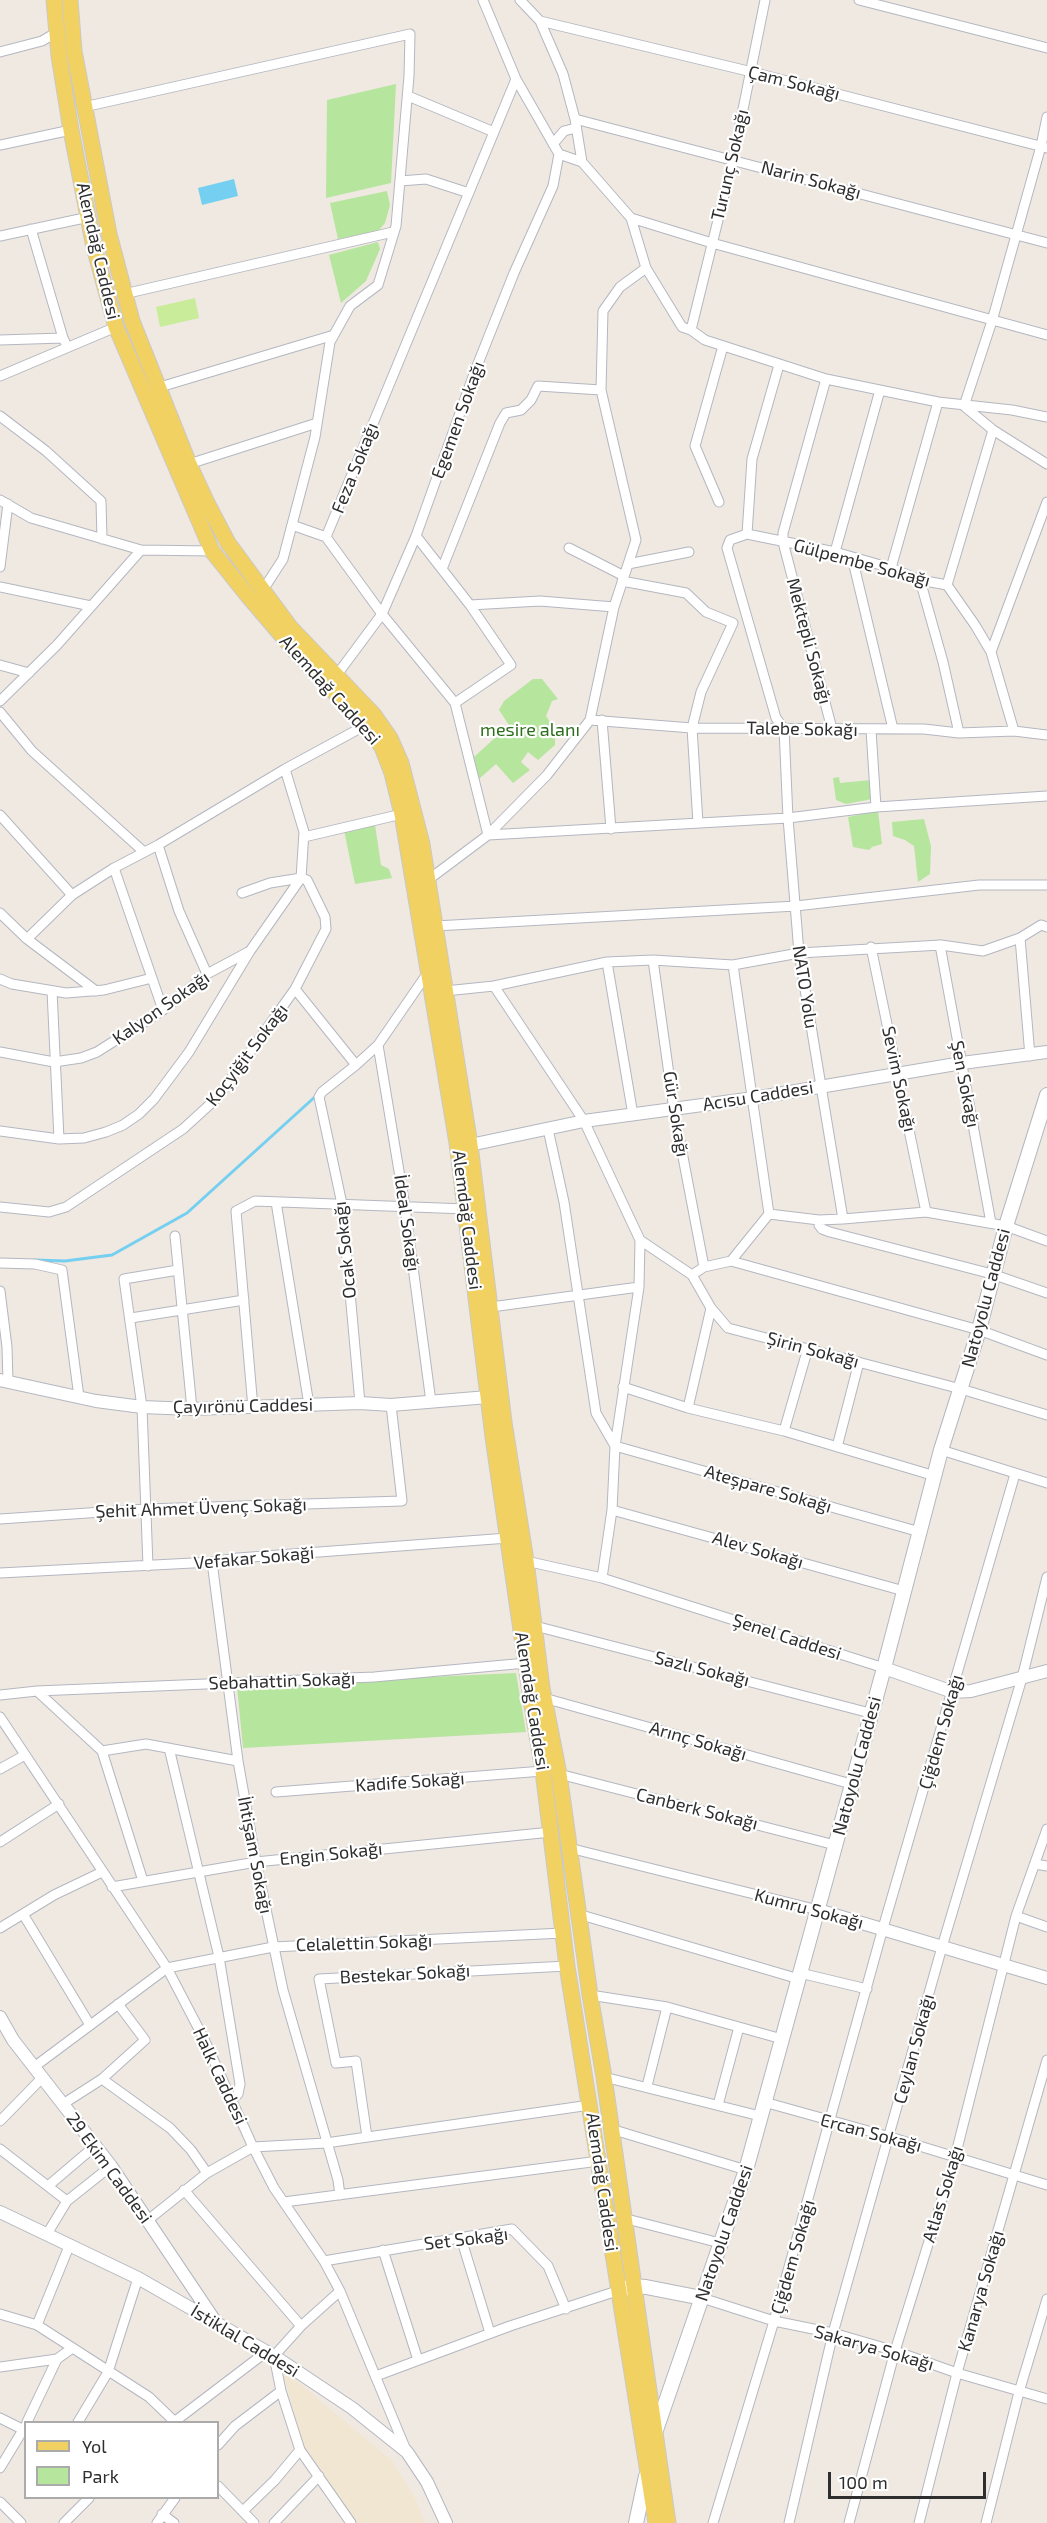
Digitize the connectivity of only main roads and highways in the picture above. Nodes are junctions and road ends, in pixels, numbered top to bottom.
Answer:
1 (54, 0) edge
2 (70, 0) edge
3 (132, 321) junction
4 (116, 327) junction
5 (421, 882) junction
6 (1047, 1095) edge
7 (464, 1147) junction
8 (494, 1397) junction
9 (551, 1772) junction
10 (633, 2286) junction
11 (617, 2291) junction
12 (702, 2298) junction
13 (656, 2433) junction
14 (647, 2459) junction
15 (636, 2523) edge
16 (656, 2523) edge
17 (668, 2523) edge

1 - 4 main road, Alemdağ Caddesi
2 - 3 main road, Alemdağ Caddesi
3 - 4 main road
3 - 5 main road, Alemdağ Caddesi
4 - 5 main road, Alemdağ Caddesi
5 - 7 main road, Alemdağ Caddesi
5 - 7 main road, Alemdağ Caddesi
6 - 12 main road, Natoyolu Caddesi
7 - 8 main road, Alemdağ Caddesi
7 - 8 main road, Alemdağ Caddesi
8 - 9 main road, Alemdağ Caddesi
8 - 9 main road, Alemdağ Caddesi
9 - 10 main road, Alemdağ Caddesi
9 - 11 main road, Alemdağ Caddesi
10 - 11 main road
10 - 12 main road
10 - 13 main road, Alemdağ Caddesi
11 - 14 main road, Alemdağ Caddesi
12 - 13 main road, Natoyolu Caddesi
13 - 17 main road, Alemdağ Caddesi
14 - 15 main road
14 - 16 main road, Alemdağ Caddesi

